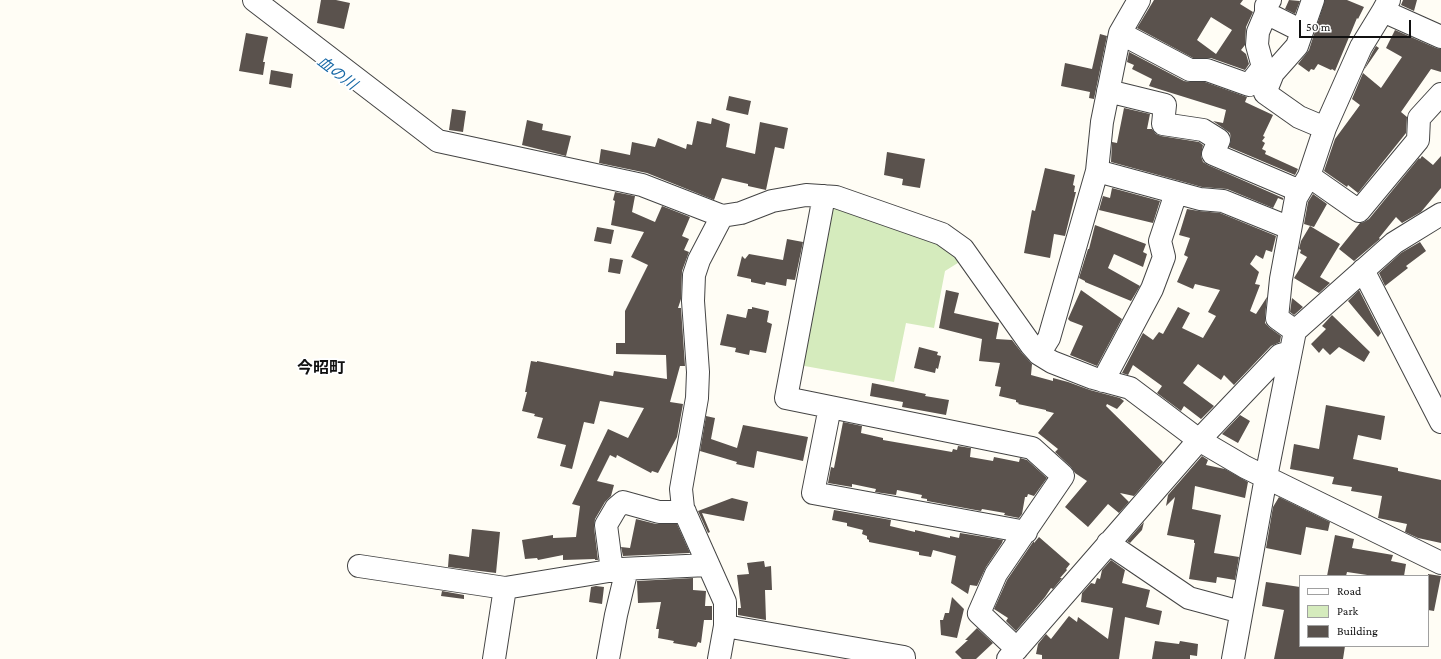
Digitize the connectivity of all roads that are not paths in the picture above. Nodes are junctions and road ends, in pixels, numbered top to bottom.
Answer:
1 (254, 0) edge
2 (1139, 0) edge
3 (1313, 0) edge
4 (1386, 6) edge
5 (1268, 7) edge
6 (1302, 31) junction
7 (1120, 33) junction
8 (1441, 37) edge
9 (1262, 80) junction
10 (1108, 91) junction
11 (1441, 94) edge
12 (1325, 128) junction
13 (1097, 171) junction
14 (1304, 184) junction
15 (1176, 193) junction
16 (824, 196) junction
17 (722, 216) junction
18 (1439, 217) edge
19 (1290, 228) junction
20 (1363, 270) junction
21 (1295, 331) junction
22 (1290, 352) junction
23 (1039, 354) junction
24 (1102, 381) junction
25 (830, 407) junction
26 (1441, 422) edge
27 (1199, 440) junction
28 (1266, 477) junction
29 (685, 512) junction
30 (1026, 532) junction
31 (1108, 543) junction
32 (1441, 562) edge
33 (708, 565) junction
34 (359, 566) dead end
35 (619, 570) junction
36 (505, 588) junction
37 (1241, 612) junction
38 (725, 626) junction
39 (1012, 654) edge
40 (494, 659) edge
41 (608, 659) edge
42 (719, 659) edge
43 (904, 659) edge
44 (1233, 659) edge

1 - 17 street
2 - 7 street
3 - 6 street
4 - 8 street
4 - 12 street
5 - 6 street
5 - 9 street
6 - 9 street
7 - 9 street
7 - 10 street
9 - 12 street
10 - 13 street
10 - 14 street
11 - 14 street
12 - 14 street
13 - 15 street
13 - 23 street
14 - 19 street
15 - 19 street
15 - 24 street
16 - 17 street
16 - 23 street
16 - 25 street
17 - 29 street
18 - 20 street
19 - 21 street
20 - 21 street
20 - 26 street
21 - 22 street
22 - 27 street
22 - 28 street
23 - 24 street
24 - 27 street
25 - 30 street
25 - 30 street
27 - 28 street
27 - 31 street
28 - 32 street
28 - 37 street
29 - 33 street
29 - 35 street
30 - 39 street
31 - 37 street
31 - 39 street
33 - 35 street
33 - 38 street
34 - 36 street
35 - 36 street
35 - 41 street
36 - 40 street
37 - 44 street
38 - 42 street
38 - 43 street

